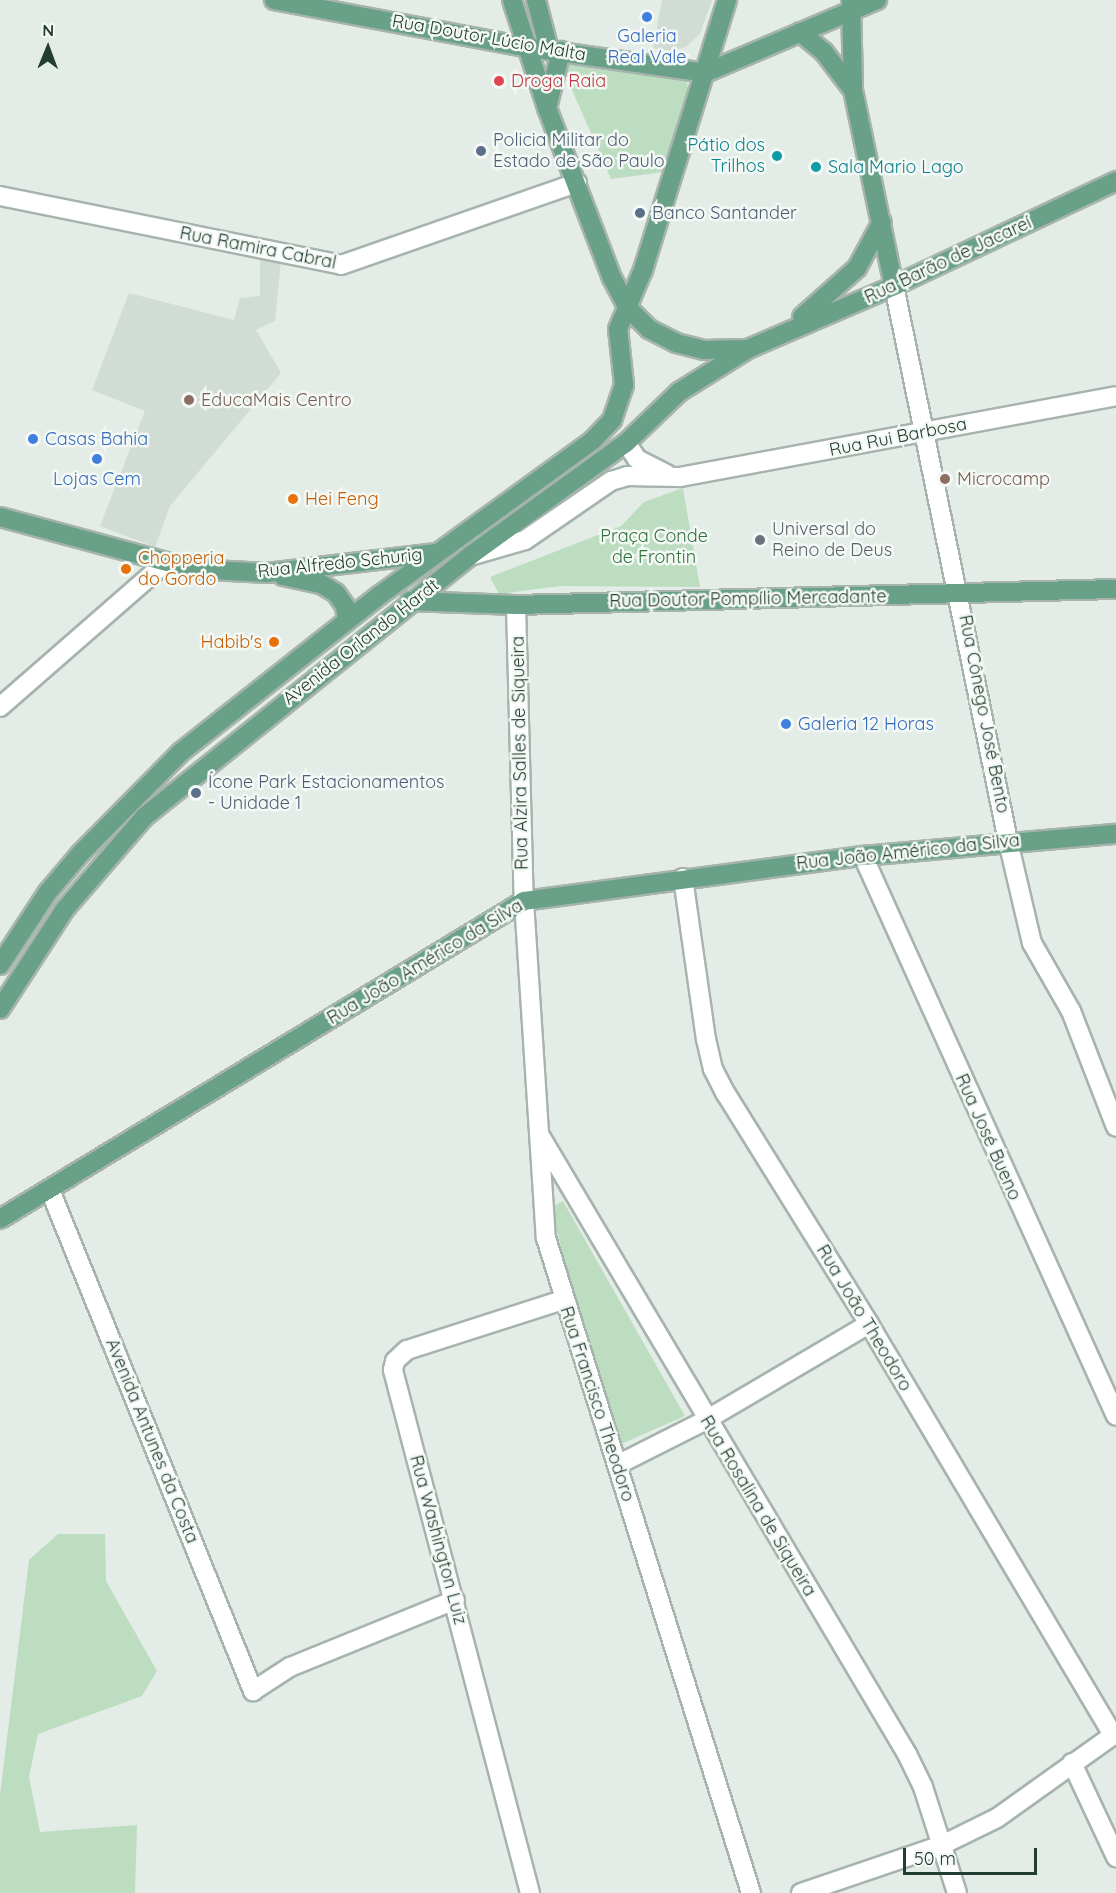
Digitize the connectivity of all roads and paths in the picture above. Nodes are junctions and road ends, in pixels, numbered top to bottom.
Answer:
1 (274, 0) edge
2 (512, 0) edge
3 (536, 0) edge
4 (727, 0) edge
5 (878, 0) edge
6 (850, 6) edge
7 (801, 32) junction
8 (525, 46) junction
9 (555, 51) junction
10 (705, 73) junction
11 (853, 90) junction
12 (547, 108) junction
13 (1116, 181) edge
14 (577, 183) junction
15 (0, 196) edge
16 (882, 222) junction
17 (894, 286) junction
18 (628, 308) junction
19 (779, 335) junction
20 (748, 349) junction
21 (1116, 396) edge
22 (924, 432) junction
23 (626, 443) junction
24 (680, 477) junction
25 (0, 517) edge
26 (438, 553) junction
27 (471, 555) junction
28 (165, 563) junction
29 (267, 573) junction
30 (1116, 589) edge
31 (380, 595) junction
32 (960, 595) junction
33 (416, 602) junction
34 (516, 605) junction
35 (347, 621) junction
36 (0, 707) edge
37 (1116, 834) edge
38 (1008, 841) junction
39 (863, 856) junction
40 (682, 878) junction
41 (524, 901) junction
42 (0, 965) edge
43 (0, 1009) edge
44 (1116, 1127) edge
45 (537, 1130) junction
46 (50, 1190) junction
47 (0, 1220) edge
48 (563, 1300) junction
49 (868, 1324) junction
50 (1116, 1416) edge
51 (706, 1420) junction
52 (617, 1465) junction
53 (455, 1599) junction
54 (1115, 1734) edge
55 (1072, 1763) junction
56 (942, 1845) junction
57 (1116, 1857) edge
58 (530, 1893) edge
59 (751, 1893) edge
60 (801, 1893) edge
61 (957, 1893) edge

1 - 8 main road, Rua Doutor Lúcio Malta
2 - 8 main road
3 - 9 main road
4 - 10 main road, Avenida Orlando Hardt
5 - 6 main road
6 - 7 main road
6 - 11 main road
7 - 10 main road
7 - 11 main road
8 - 9 main road, Rua Doutor Lúcio Malta
8 - 12 main road
9 - 10 main road, Rua Doutor Lúcio Malta
9 - 12 main road
10 - 18 main road, Avenida Orlando Hardt
11 - 16 main road
12 - 14 main road
13 - 17 main road, Rua Barão de Jacareí
14 - 15 street, Rua Ramira Cabral
14 - 18 main road
16 - 17 main road
16 - 19 main road
17 - 19 main road, Rua Barão de Jacareí
17 - 22 street, Rua Cônego José Bento
18 - 20 main road
18 - 26 main road, Avenida Orlando Hardt
19 - 20 main road, Avenida Orlando Hardt
20 - 23 main road, Avenida Orlando Hardt
21 - 22 street, Rua Rui Barbosa
22 - 24 street, Rua Rui Barbosa
22 - 32 street, Rua Cônego José Bento
23 - 24 street
23 - 27 main road, Avenida Orlando Hardt
24 - 27 street
25 - 28 main road, Rua Alfredo Schurig
26 - 27 main road, Rua Alfredo Schurig
26 - 29 main road, Rua Alfredo Schurig
26 - 31 main road, Avenida Orlando Hardt
27 - 33 main road, Avenida Orlando Hardt
28 - 29 main road, Rua Alfredo Schurig
28 - 36 street
29 - 35 main road
30 - 32 main road, Rua Doutor Pompílio Mercadante
31 - 33 main road, Rua Doutor Pompílio Mercadante
31 - 35 main road, Avenida Orlando Hardt
32 - 34 main road, Rua Doutor Pompílio Mercadante
32 - 38 street, Rua Cônego José Bento
33 - 34 main road, Rua Doutor Pompílio Mercadante
33 - 43 main road, Avenida Orlando Hardt
34 - 41 street, Rua Alzira Salles de Siqueira
35 - 42 main road, Avenida Orlando Hardt
37 - 38 main road, Rua João Américo da Silva
38 - 39 main road, Rua João Américo da Silva
38 - 44 street, Rua Cônego José Bento
39 - 40 main road, Rua João Américo da Silva
39 - 50 street, Rua José Bueno
40 - 41 main road, Rua João Américo da Silva
40 - 49 street, Rua João Theodoro
41 - 45 street, Rua Francisco Theodoro
41 - 46 main road, Rua João Américo da Silva
45 - 48 street, Rua Francisco Theodoro
45 - 51 street, Rua Rosalina de Siqueira
46 - 47 main road, Rua João Américo da Silva
46 - 53 street, Avenida Antunes da Costa
48 - 52 street, Rua Francisco Theodoro
48 - 53 street, Rua Washington Luiz
49 - 51 street
49 - 54 street, Rua João Theodoro
51 - 52 street
51 - 56 street, Rua Rosalina de Siqueira
52 - 59 street, Rua Francisco Theodoro
53 - 58 street, Rua Washington Luiz
54 - 55 street
55 - 56 street
55 - 57 street
56 - 60 street
56 - 61 street, Rua Rosalina de Siqueira

